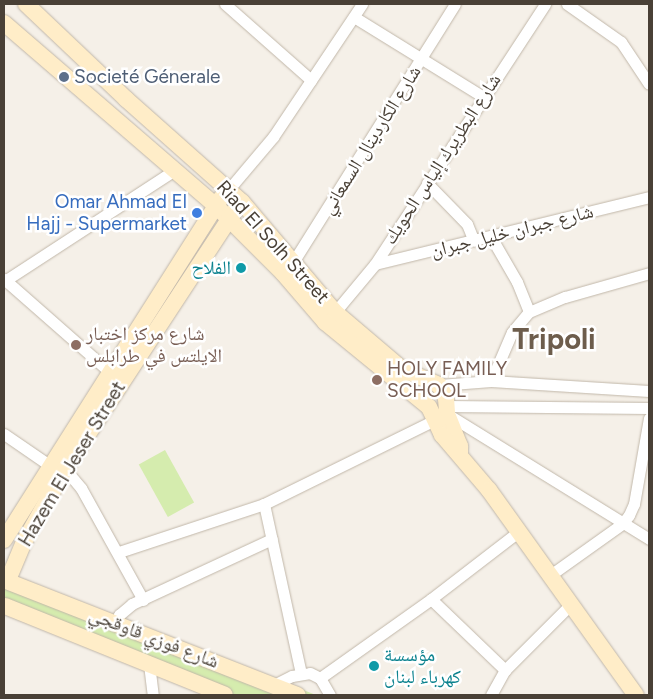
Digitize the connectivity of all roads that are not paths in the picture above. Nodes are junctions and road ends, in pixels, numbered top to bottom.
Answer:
1 (26, 4) edge
2 (225, 4) edge
3 (362, 4) edge
4 (455, 4) edge
5 (546, 4) edge
6 (567, 4) edge
7 (354, 16) junction
8 (4, 24) edge
9 (421, 59) junction
10 (311, 80) junction
11 (649, 84) edge
12 (482, 96) junction
13 (126, 99) junction
14 (112, 115) junction
15 (175, 170) junction
16 (427, 183) junction
17 (229, 189) junction
18 (649, 197) edge
19 (242, 202) junction
20 (215, 205) junction
21 (228, 219) junction
22 (491, 237) junction
23 (474, 241) junction
24 (375, 264) junction
25 (288, 268) junction
26 (649, 273) edge
27 (5, 280) edge
28 (335, 312) junction
29 (529, 312) junction
30 (110, 372) junction
31 (491, 380) junction
32 (439, 385) junction
33 (649, 391) edge
34 (649, 408) edge
35 (442, 413) junction
36 (649, 418) edge
37 (4, 434) edge
38 (58, 468) junction
39 (264, 504) junction
40 (622, 524) junction
41 (518, 532) junction
42 (272, 539) junction
43 (649, 539) edge
44 (4, 540) edge
45 (119, 552) junction
46 (549, 576) junction
47 (7, 579) edge
48 (431, 599) junction
49 (143, 600) junction
50 (4, 606) edge
51 (569, 606) junction
52 (116, 623) junction
53 (149, 664) junction
54 (505, 670) junction
55 (301, 673) junction
56 (320, 678) junction
57 (274, 685) junction
58 (153, 695) edge
59 (225, 695) edge
60 (298, 695) edge
61 (330, 695) edge
62 (491, 695) edge
63 (636, 695) edge

1 - 13 street, Riad El Solh Street
2 - 10 street
3 - 7 street
4 - 9 street, شارع الكاردينال السمعاني
5 - 12 street, شارع البطريرك إلياس الحويك
6 - 11 street
7 - 9 street
7 - 10 street
8 - 14 street, Riad El Solh Street
9 - 12 street
9 - 25 street, شارع الكاردينال السمعاني
10 - 17 street
12 - 16 street, شارع البطريرك إلياس الحويك
13 - 14 street
13 - 17 street, Riad El Solh Street
14 - 15 street, Riad El Solh Street
15 - 20 street, Riad El Solh Street
15 - 27 street
16 - 23 street
16 - 24 street, شارع البطريرك إلياس الحويك
17 - 19 street, Riad El Solh Street
17 - 20 street, Hazem El Jeser Street
18 - 22 street, شارع جبران خليل جبران
19 - 21 street, Hazem El Jeser Street
19 - 25 street, Riad El Solh Street
20 - 21 street, Riad El Solh Street
20 - 30 street, Hazem El Jeser Street
21 - 25 street, Riad El Solh Street
21 - 38 street, Hazem El Jeser Street
22 - 23 street, شارع جبران خليل جبران
22 - 29 street
23 - 24 street, شارع جبران خليل جبران
24 - 28 street, شارع البطريرك إلياس الحويك
25 - 28 street, Riad El Solh Street
25 - 35 street, Riad El Solh Street
26 - 29 street
27 - 30 street
28 - 32 street, Riad El Solh Street
29 - 31 street
30 - 38 street, Hazem El Jeser Street
31 - 32 street
31 - 33 street
32 - 35 street
34 - 35 street
35 - 39 street
35 - 40 street
35 - 41 street
36 - 40 street
37 - 38 street
38 - 44 street, Hazem El Jeser Street
38 - 45 street
38 - 47 street, Hazem El Jeser Street
39 - 42 street
39 - 45 street
40 - 43 street
40 - 46 street
41 - 46 street
41 - 48 street
42 - 49 street
42 - 55 street
45 - 49 street
46 - 51 street
47 - 50 street, Hazem El Jeser Street
47 - 52 street, شارع فوزي قاوقجي
48 - 54 street
48 - 56 street
49 - 52 street
50 - 53 street, شارع فوزي قاوقجي
51 - 54 street
51 - 63 street
52 - 57 street, شارع فوزي قاوقجي
53 - 58 street
53 - 59 street, شارع فوزي قاوقجي
54 - 62 street
55 - 56 street
55 - 57 street
56 - 61 street
57 - 60 street, شارع فوزي قاوقجي

